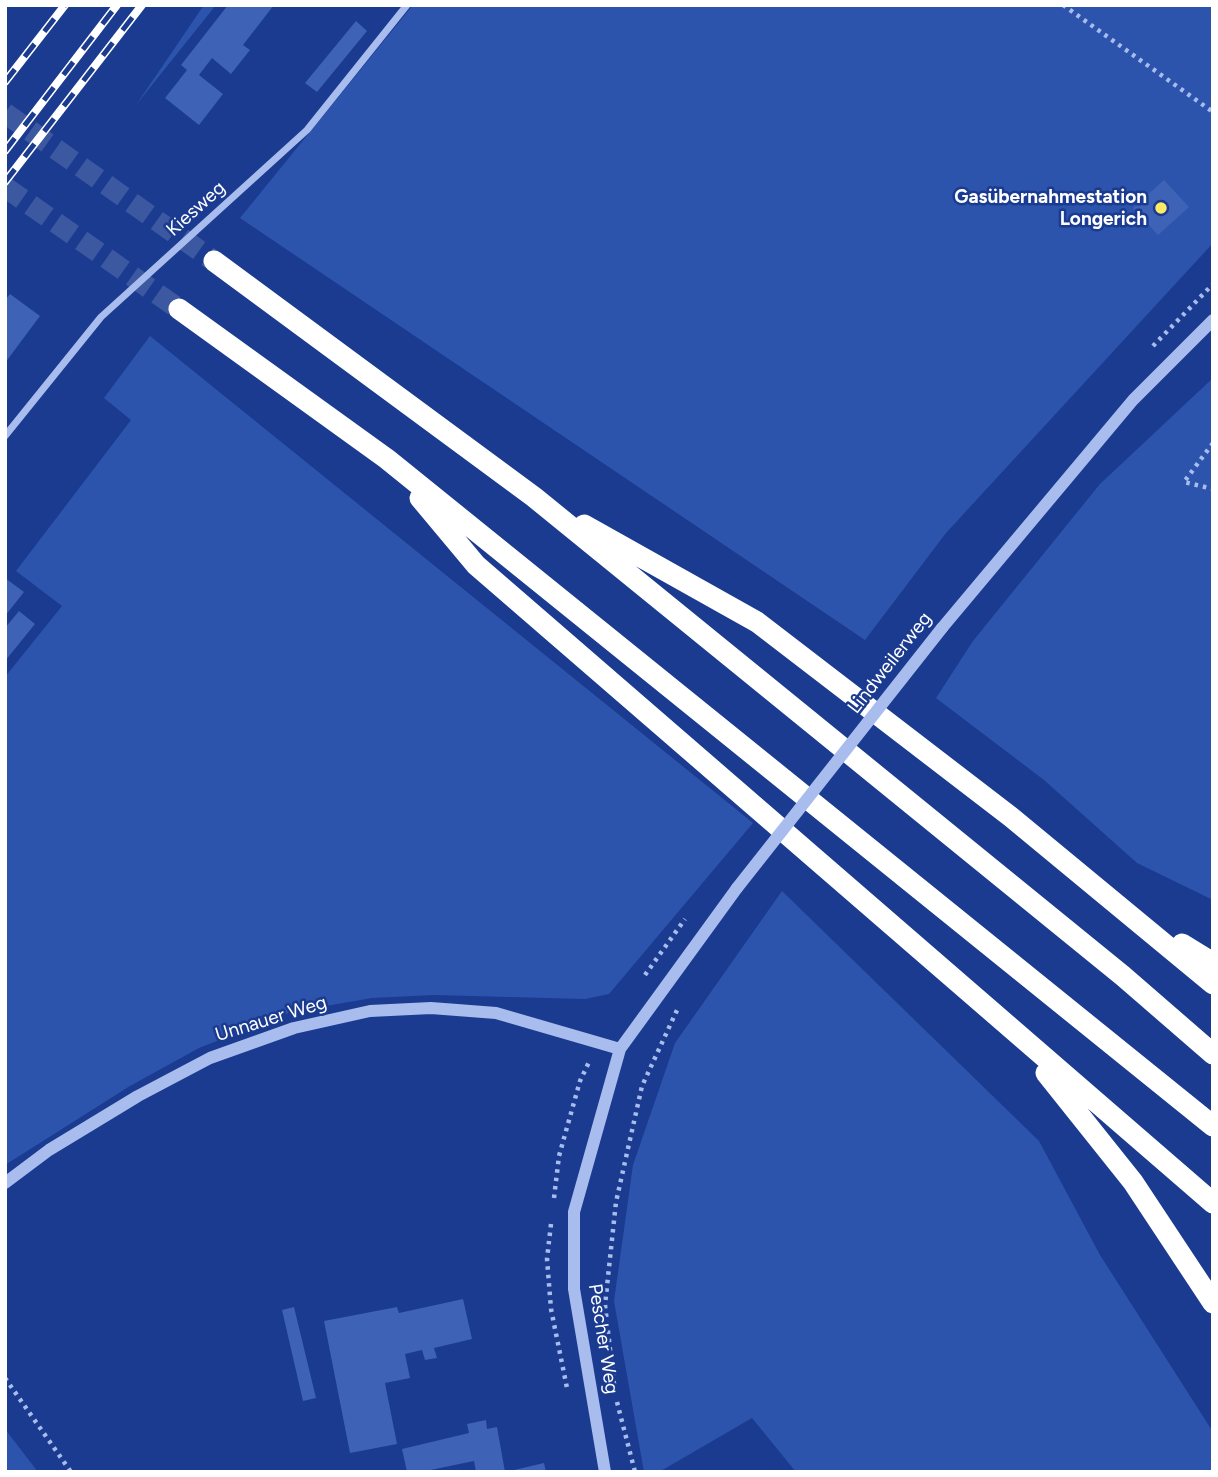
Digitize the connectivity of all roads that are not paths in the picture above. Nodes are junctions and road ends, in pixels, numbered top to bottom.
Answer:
1 (407, 5) edge
2 (214, 261) tunnel mouth
3 (179, 309) tunnel mouth
4 (1213, 320) edge
5 (5, 436) edge
6 (387, 460) junction
7 (534, 497) junction
8 (1108, 896) junction
9 (927, 956) junction
10 (1213, 963) edge
11 (1213, 984) edge
12 (620, 1049) junction
13 (1213, 1054) edge
14 (1213, 1126) edge
15 (5, 1184) edge
16 (1213, 1203) edge
17 (1213, 1303) edge
18 (605, 1472) edge

1 - 5 street, Kiesweg
2 - 7 highway
3 - 6 highway
4 - 12 street, Lindweilerweg, bridge
6 - 9 highway
6 - 14 highway
7 - 8 highway
7 - 13 highway
8 - 10 highway
8 - 11 highway
9 - 16 highway
9 - 17 highway
12 - 15 street, Unnauer Weg
12 - 18 street, Pescher Weg

